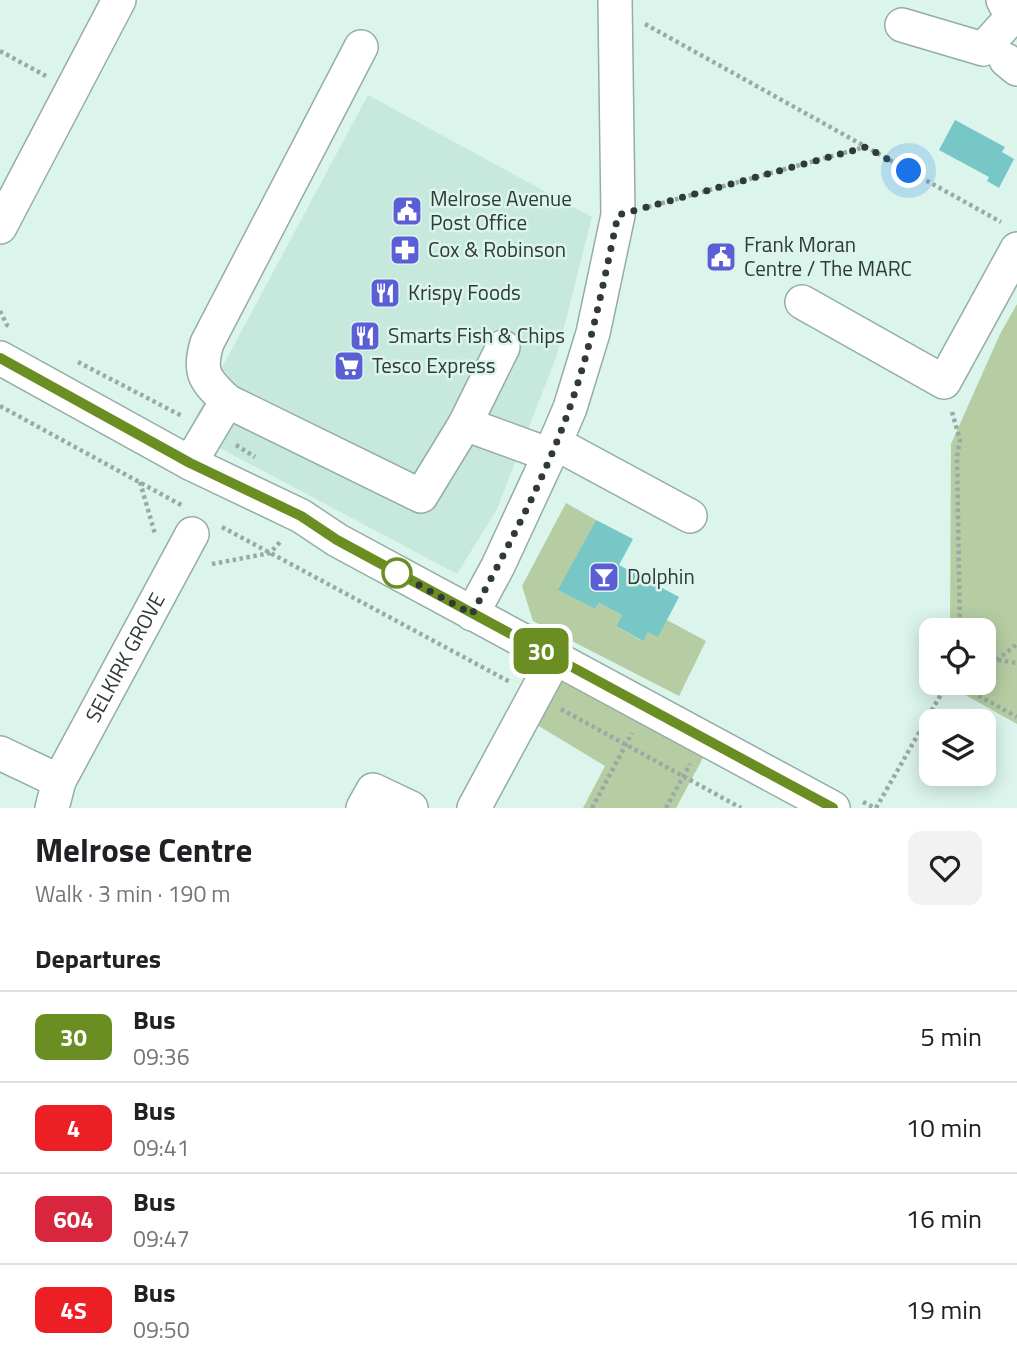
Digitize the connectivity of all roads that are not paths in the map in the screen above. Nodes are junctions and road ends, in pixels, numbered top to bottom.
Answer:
1 (119, 0) edge
2 (1003, 0) edge
3 (622, 3) edge
4 (902, 25) dead end
5 (361, 47) dead end
6 (0, 227) edge
7 (1011, 237) edge
8 (802, 302) dead end
9 (503, 347) dead end
10 (0, 358) edge
11 (226, 401) junction
12 (465, 424) junction
13 (553, 449) junction
14 (190, 463) junction
15 (690, 516) dead end
16 (196, 531) road end
17 (472, 614) junction
18 (555, 658) junction
19 (0, 752) edge
20 (56, 795) edge
21 (363, 808) edge
22 (411, 808) edge
23 (474, 808) edge
24 (833, 808) edge

1 - 6 street
2 - 4 street
3 - 13 street
5 - 11 street
7 - 8 street
9 - 12 street
10 - 14 street
11 - 12 street
11 - 14 street
12 - 13 street
13 - 15 street
13 - 17 street
14 - 17 street
16 - 20 street, SELKIRK GROVE
17 - 18 street
18 - 23 street
18 - 24 street
19 - 20 street, SELKIRK GROVE
21 - 22 street

